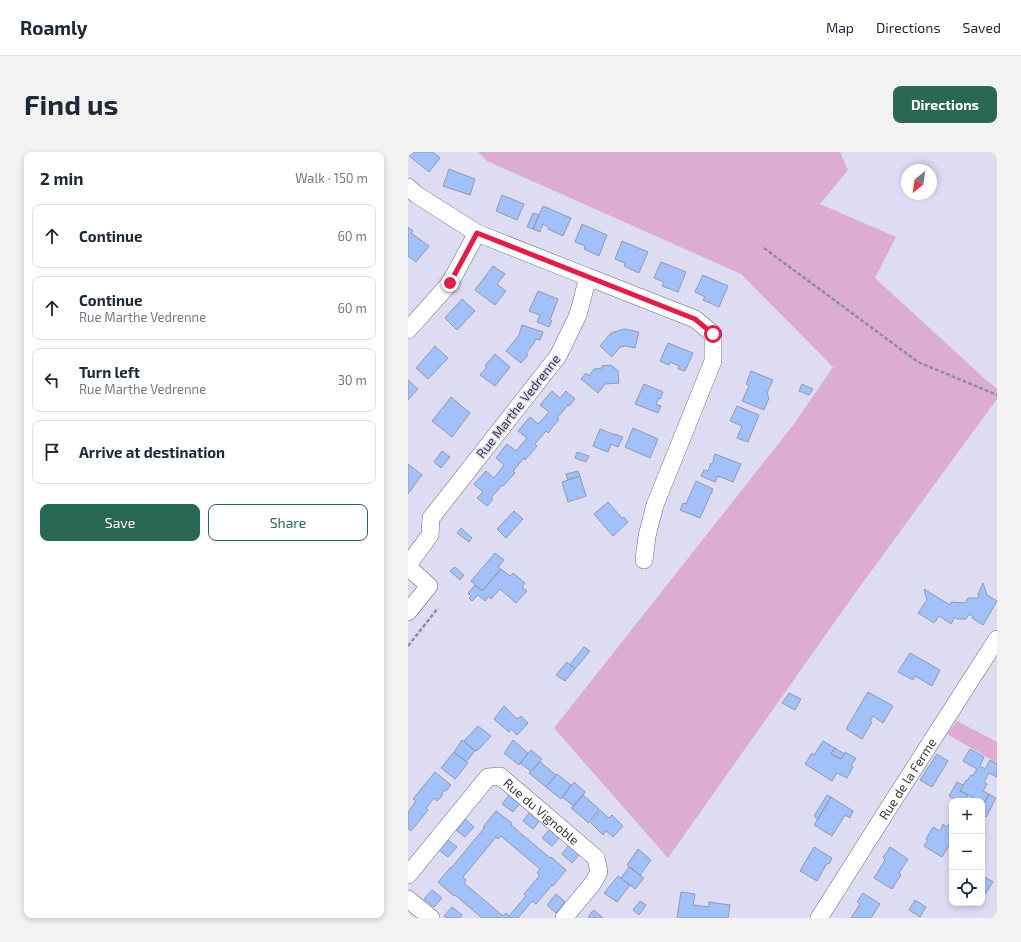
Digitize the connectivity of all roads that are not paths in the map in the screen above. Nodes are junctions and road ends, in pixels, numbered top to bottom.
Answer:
1 (408, 187) edge
2 (477, 233) junction
3 (588, 277) junction
4 (408, 330) edge
5 (644, 560) dead end
6 (408, 566) edge
7 (408, 612) edge
8 (997, 639) edge
9 (408, 875) edge
10 (408, 899) edge
11 (431, 918) edge
12 (564, 918) edge
13 (819, 918) edge

1 - 2 street
2 - 3 street
2 - 4 street
3 - 5 street
3 - 6 street, Rue Marthe Vedrenne
6 - 7 street, Rue Marthe Vedrenne
8 - 13 street, Rue de la Ferme
9 - 12 street, Rue du Vignoble
10 - 11 street

